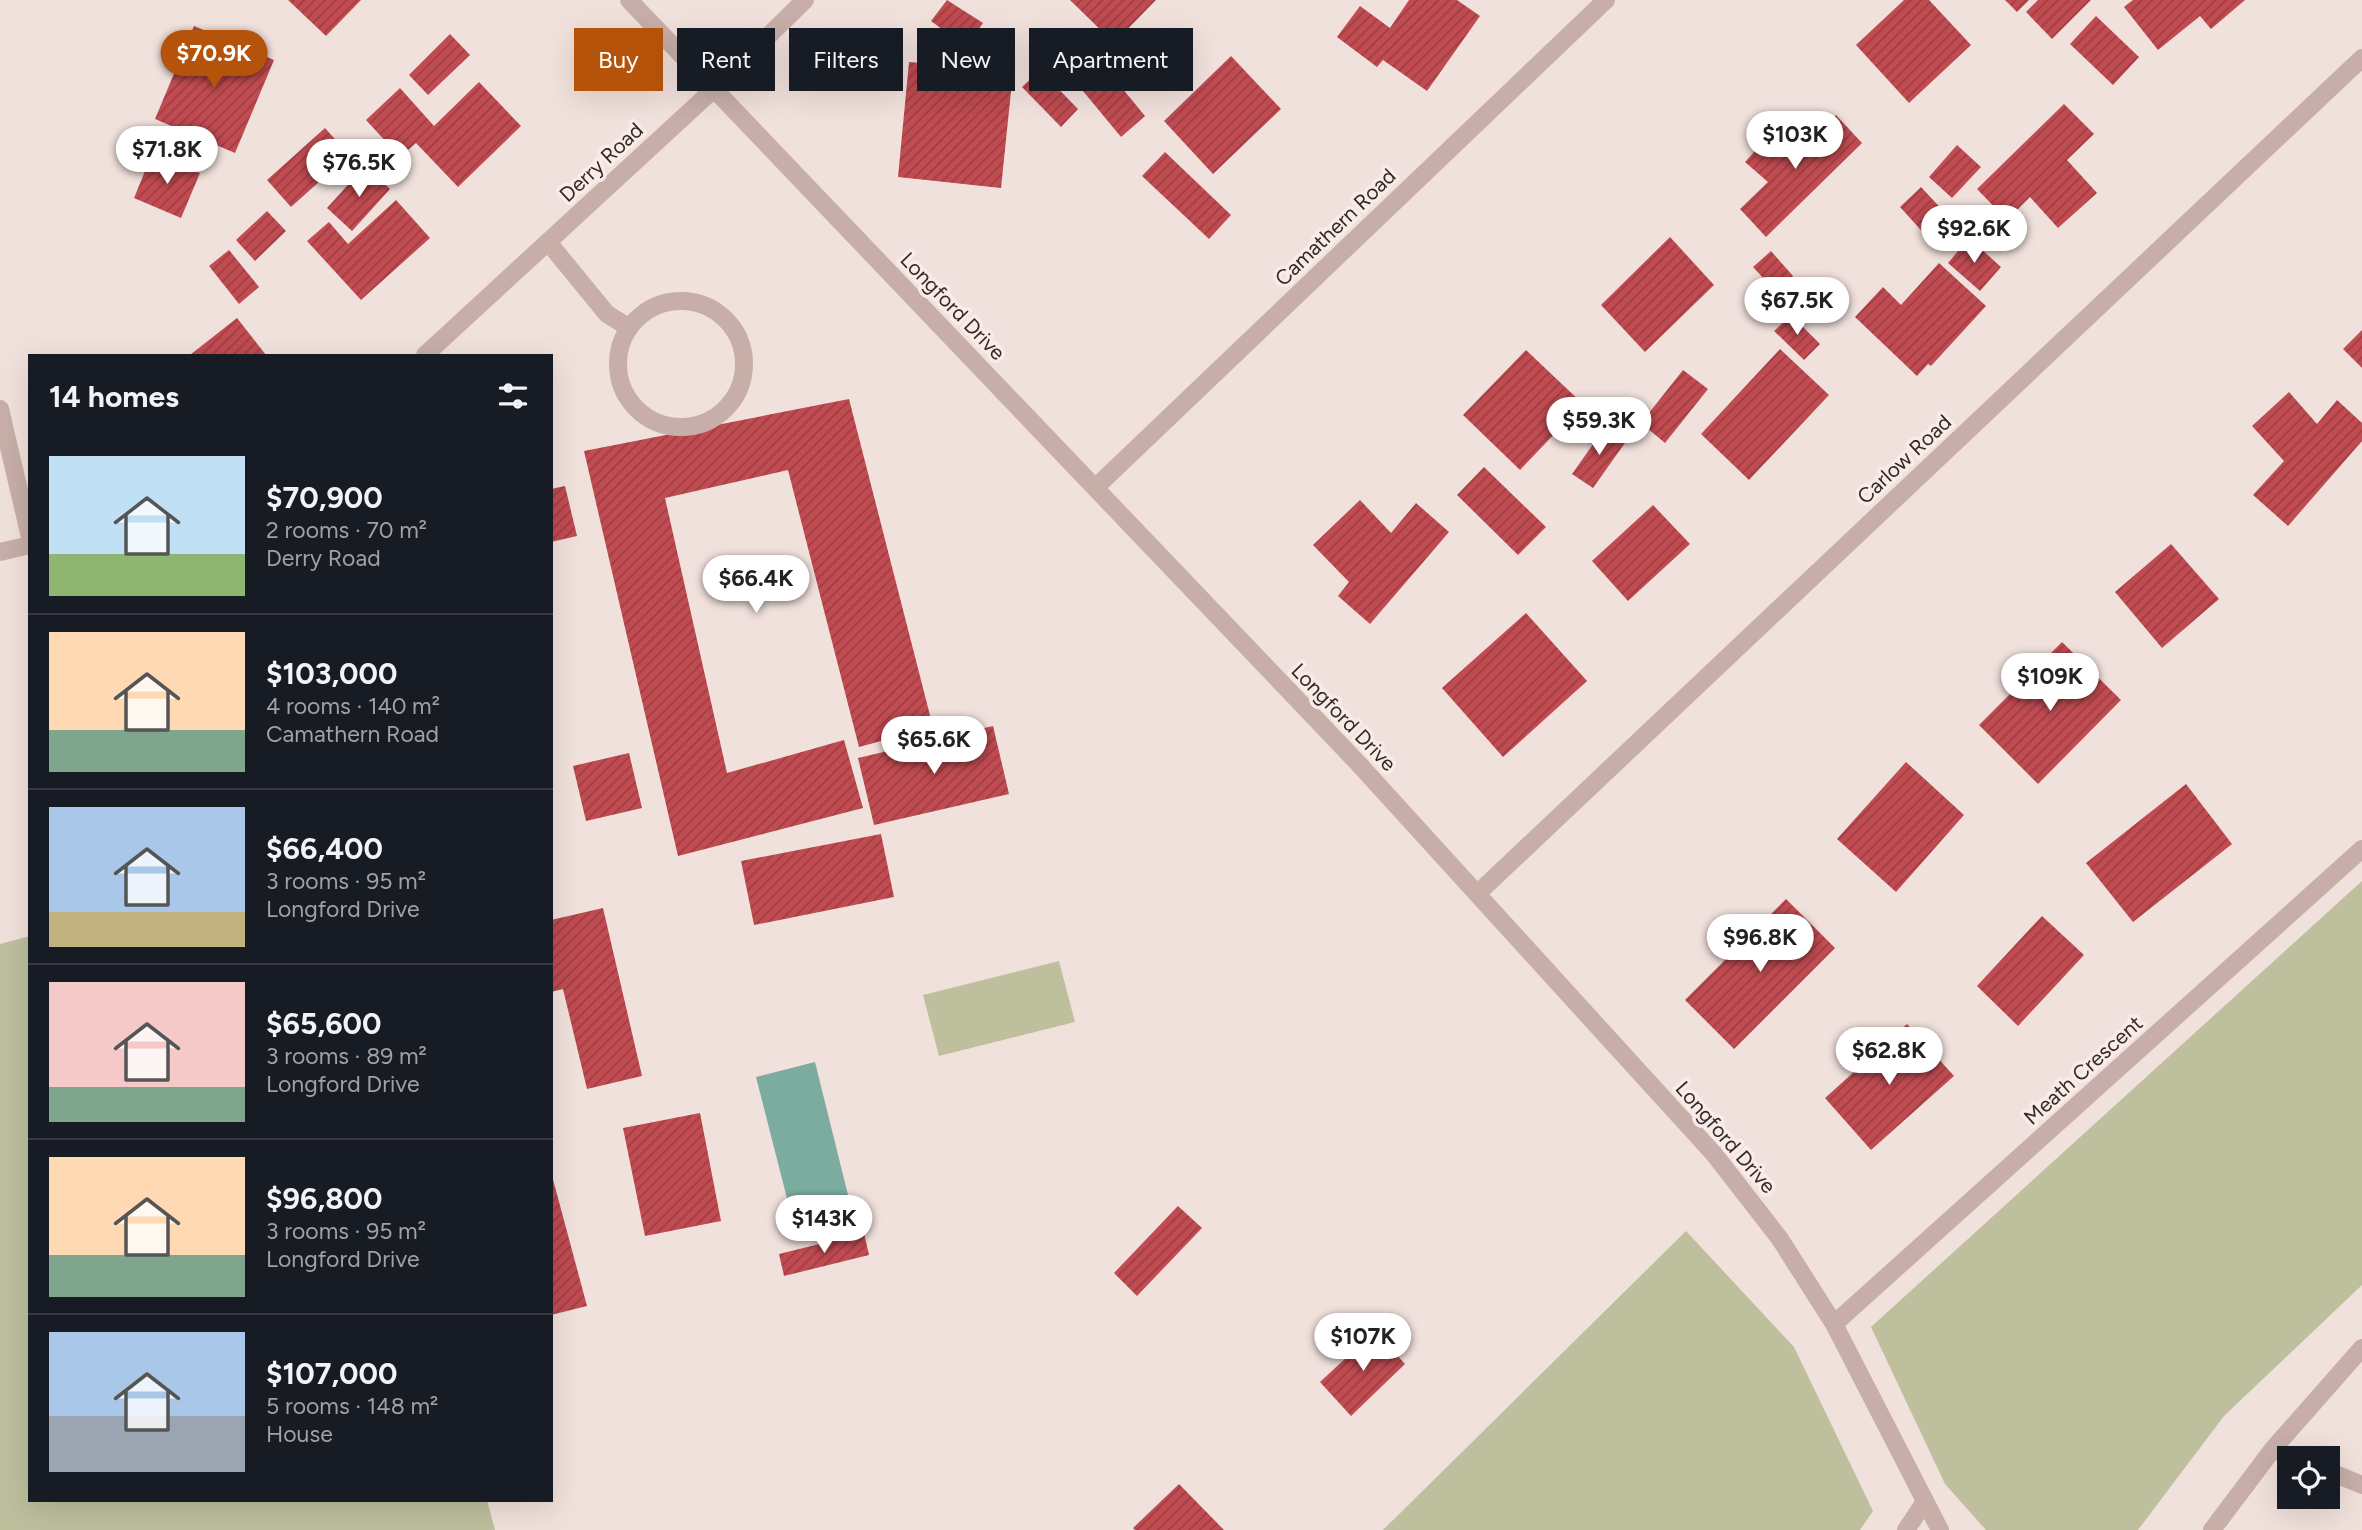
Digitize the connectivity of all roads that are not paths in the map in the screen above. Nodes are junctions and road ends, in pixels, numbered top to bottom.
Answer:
1 (629, 0) edge
2 (805, 0) edge
3 (1606, 0) edge
4 (775, 29) edge
5 (677, 50) edge
6 (2362, 58) edge
7 (712, 91) edge
8 (716, 91) edge
9 (548, 242) junction
10 (628, 327) junction
11 (426, 354) edge
12 (0, 409) edge
13 (1097, 487) junction
14 (28, 528) edge
15 (28, 545) edge
16 (0, 552) edge
17 (2362, 849) edge
18 (1478, 893) junction
19 (1835, 1324) junction
20 (2362, 1348) edge
21 (2273, 1449) junction
22 (2277, 1451) edge
23 (2340, 1476) edge
24 (2362, 1485) edge
25 (1924, 1503) junction
26 (2219, 1525) edge
27 (1906, 1530) edge
28 (1940, 1530) edge

1 - 5 street, Longford Drive
2 - 4 street, Derry Road
3 - 13 street, Camathern Road
6 - 18 street, Carlow Road
7 - 9 street, Derry Road
8 - 13 street, Longford Drive
9 - 10 street
9 - 11 street, Derry Road
10 - 10 street
12 - 14 street
13 - 18 street, Longford Drive
15 - 16 street
17 - 19 street, Meath Crescent
18 - 19 street, Longford Drive
19 - 25 street, Longford Drive
20 - 21 street
21 - 22 street
21 - 26 street
23 - 24 street
25 - 27 street
25 - 28 street, Longford Drive

